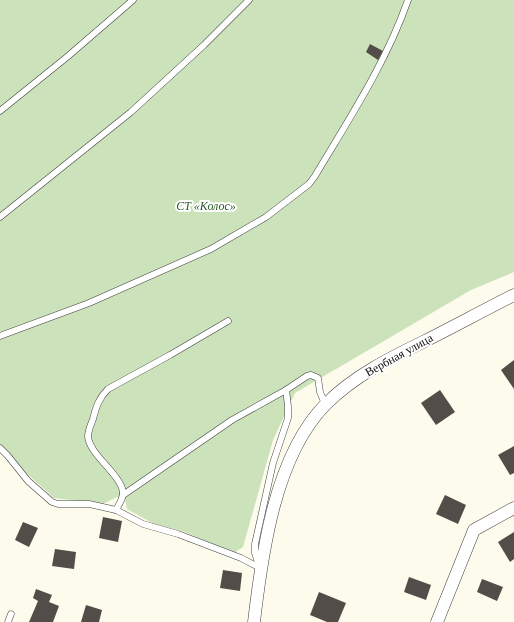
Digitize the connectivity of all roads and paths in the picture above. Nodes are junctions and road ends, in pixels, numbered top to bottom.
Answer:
1 (133, 0) edge
2 (249, 0) edge
3 (408, 0) edge
4 (0, 112) edge
5 (0, 217) edge
6 (514, 295) edge
7 (228, 321) dead end
8 (0, 336) edge
9 (286, 390) junction
10 (325, 404) junction
11 (0, 448) edge
12 (123, 495) junction
13 (514, 508) edge
14 (116, 510) junction
15 (260, 568) junction
16 (11, 614) dead end
17 (8, 622) edge
18 (254, 622) edge
19 (437, 622) edge

1 - 4 lane
2 - 5 lane
3 - 8 lane
6 - 10 street, Вербная улица
7 - 12 lane
9 - 10 lane
9 - 12 lane
9 - 15 lane
10 - 15 street, Вербная улица
11 - 14 lane
12 - 14 lane
13 - 19 street
14 - 15 lane
15 - 18 street, Вербная улица
16 - 17 lane

